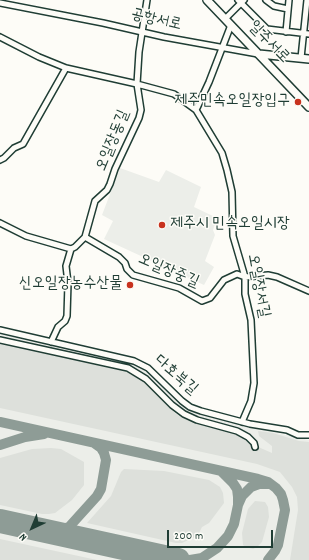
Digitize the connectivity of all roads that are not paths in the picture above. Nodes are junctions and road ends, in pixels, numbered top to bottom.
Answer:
1 (148, 0) edge
2 (207, 0) edge
3 (266, 0) edge
4 (289, 0) edge
5 (307, 0) edge
6 (241, 1) edge
7 (0, 3) edge
8 (288, 9) junction
9 (225, 19) junction
10 (231, 25) junction
11 (142, 32) junction
12 (286, 32) junction
13 (307, 34) edge
14 (0, 37) edge
15 (223, 48) junction
16 (259, 54) junction
17 (305, 59) edge
18 (66, 68) junction
19 (137, 84) junction
20 (309, 107) edge
21 (196, 110) junction
22 (0, 160) edge
23 (0, 223) edge
24 (85, 237) junction
25 (70, 250) junction
26 (245, 277) junction
27 (309, 291) edge
28 (0, 330) edge
29 (0, 340) edge
30 (51, 342) junction
31 (242, 422) junction
32 (309, 435) edge
33 (255, 446) dead end

1 - 11 street, 오일장동길
2 - 9 main road, 일주서로
3 - 8 street
4 - 8 street
5 - 13 street
6 - 9 street
6 - 12 street
7 - 11 street, 공항서로
8 - 12 street
9 - 10 main road, 일주서로
10 - 15 street
10 - 16 main road, 일주서로
11 - 15 street, 공항서로
11 - 19 street, 오일장동길
12 - 13 street
13 - 17 street
14 - 18 street
15 - 16 street, 공항서로
15 - 21 street
16 - 17 main road
16 - 20 main road, 일주서로
18 - 19 street
18 - 22 street
19 - 21 street
19 - 24 street, 오일장동길
21 - 26 street, 오일장서길
23 - 25 street
24 - 25 street
24 - 26 street, 오일장중길
25 - 30 street
26 - 27 street, 오일장중길
26 - 31 street, 오일장서길
28 - 30 street, 다호북길
29 - 33 street
30 - 31 street, 다호북길
31 - 32 street, 다호북길

